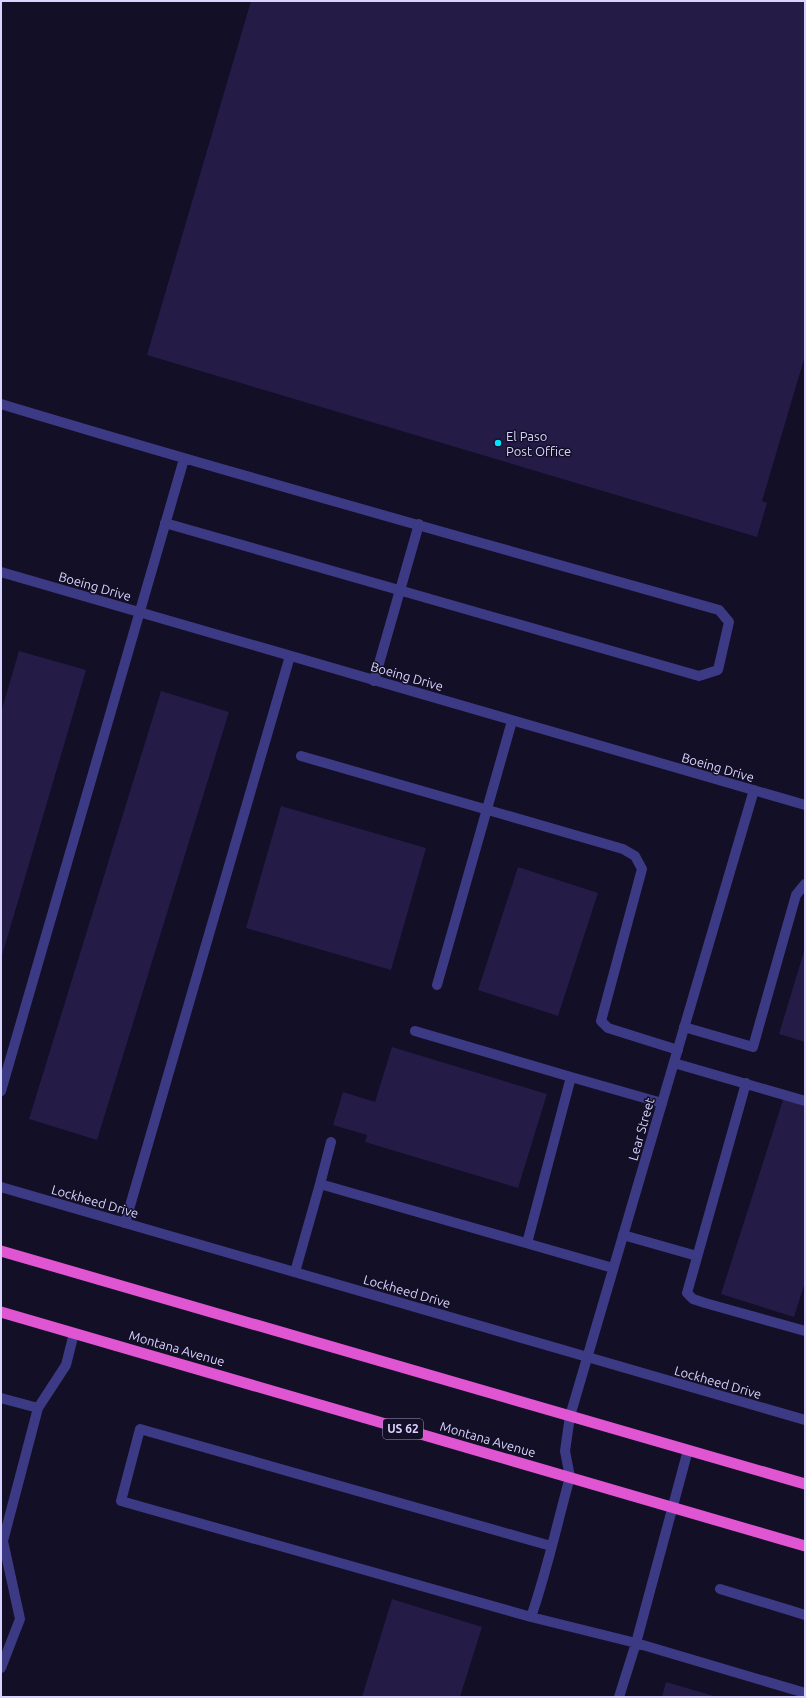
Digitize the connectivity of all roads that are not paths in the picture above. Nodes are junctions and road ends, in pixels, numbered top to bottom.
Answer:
1 (1, 404) edge
2 (184, 460) junction
3 (165, 523) junction
4 (419, 524) junction
5 (1, 572) edge
6 (399, 590) junction
7 (140, 612) junction
8 (290, 656) junction
9 (374, 680) junction
10 (512, 721) junction
11 (301, 756) dead end
12 (754, 790) junction
13 (805, 805) edge
14 (487, 808) junction
15 (805, 884) edge
16 (437, 985) dead end
17 (684, 1027) junction
18 (415, 1031) dead end
19 (678, 1050) junction
20 (674, 1063) junction
21 (571, 1077) junction
22 (746, 1083) junction
23 (1, 1091) edge
24 (805, 1101) edge
25 (662, 1103) junction
26 (331, 1142) dead end
27 (320, 1184) junction
28 (1, 1187) edge
29 (125, 1223) junction
30 (623, 1235) junction
31 (527, 1243) junction
32 (1, 1251) edge
33 (697, 1256) junction
34 (613, 1268) junction
35 (294, 1272) junction
36 (1, 1312) edge
37 (805, 1331) edge
38 (74, 1333) junction
39 (587, 1357) junction
40 (1, 1398) edge
41 (38, 1408) junction
42 (570, 1416) junction
43 (805, 1420) edge
44 (688, 1450) junction
45 (570, 1477) junction
46 (805, 1484) edge
47 (672, 1507) junction
48 (2, 1540) edge
49 (551, 1546) junction
50 (805, 1546) edge
51 (720, 1589) dead end
52 (805, 1615) edge
53 (531, 1617) junction
54 (636, 1643) junction
55 (1, 1668) edge
56 (805, 1693) edge
57 (619, 1697) edge

1 - 2 street
2 - 3 street
2 - 4 street
3 - 6 street
3 - 7 street
4 - 6 street
4 - 6 street
5 - 7 street, Boeing Drive
6 - 9 street
7 - 8 street, Boeing Drive
7 - 23 street
8 - 9 street, Boeing Drive
8 - 29 street
9 - 10 street, Boeing Drive
10 - 12 street, Boeing Drive
10 - 14 street
11 - 14 street
12 - 13 street, Boeing Drive
12 - 17 street, Lear Street
14 - 16 street
14 - 19 street
15 - 17 street
17 - 19 street, Lear Street
18 - 21 street
19 - 20 street, Lear Street
20 - 22 street
20 - 25 street, Lear Street
21 - 25 street
21 - 31 street
22 - 24 street
22 - 33 street
25 - 30 street, Lear Street
26 - 27 street
27 - 31 street
27 - 35 street
28 - 29 street, Lockheed Drive
29 - 35 street, Lockheed Drive
30 - 33 street
30 - 34 street, Lear Street
31 - 34 street
32 - 42 highway
33 - 37 street
34 - 39 street, Lear Street
35 - 39 street, Lockheed Drive
36 - 38 highway, Montana Avenue / US 62
38 - 41 street
38 - 45 highway, Montana Avenue / US 62
39 - 42 street, Lear Street
39 - 43 street, Lockheed Drive
40 - 41 street
41 - 48 street
42 - 44 highway
42 - 45 street, Lear Street
44 - 46 highway
44 - 47 street
45 - 47 highway, Montana Avenue / US 62
45 - 49 street
47 - 50 highway, Montana Avenue / US 62
47 - 54 street
48 - 55 street
49 - 53 street
49 - 53 street
51 - 52 street
53 - 54 street
54 - 56 street
54 - 57 street

